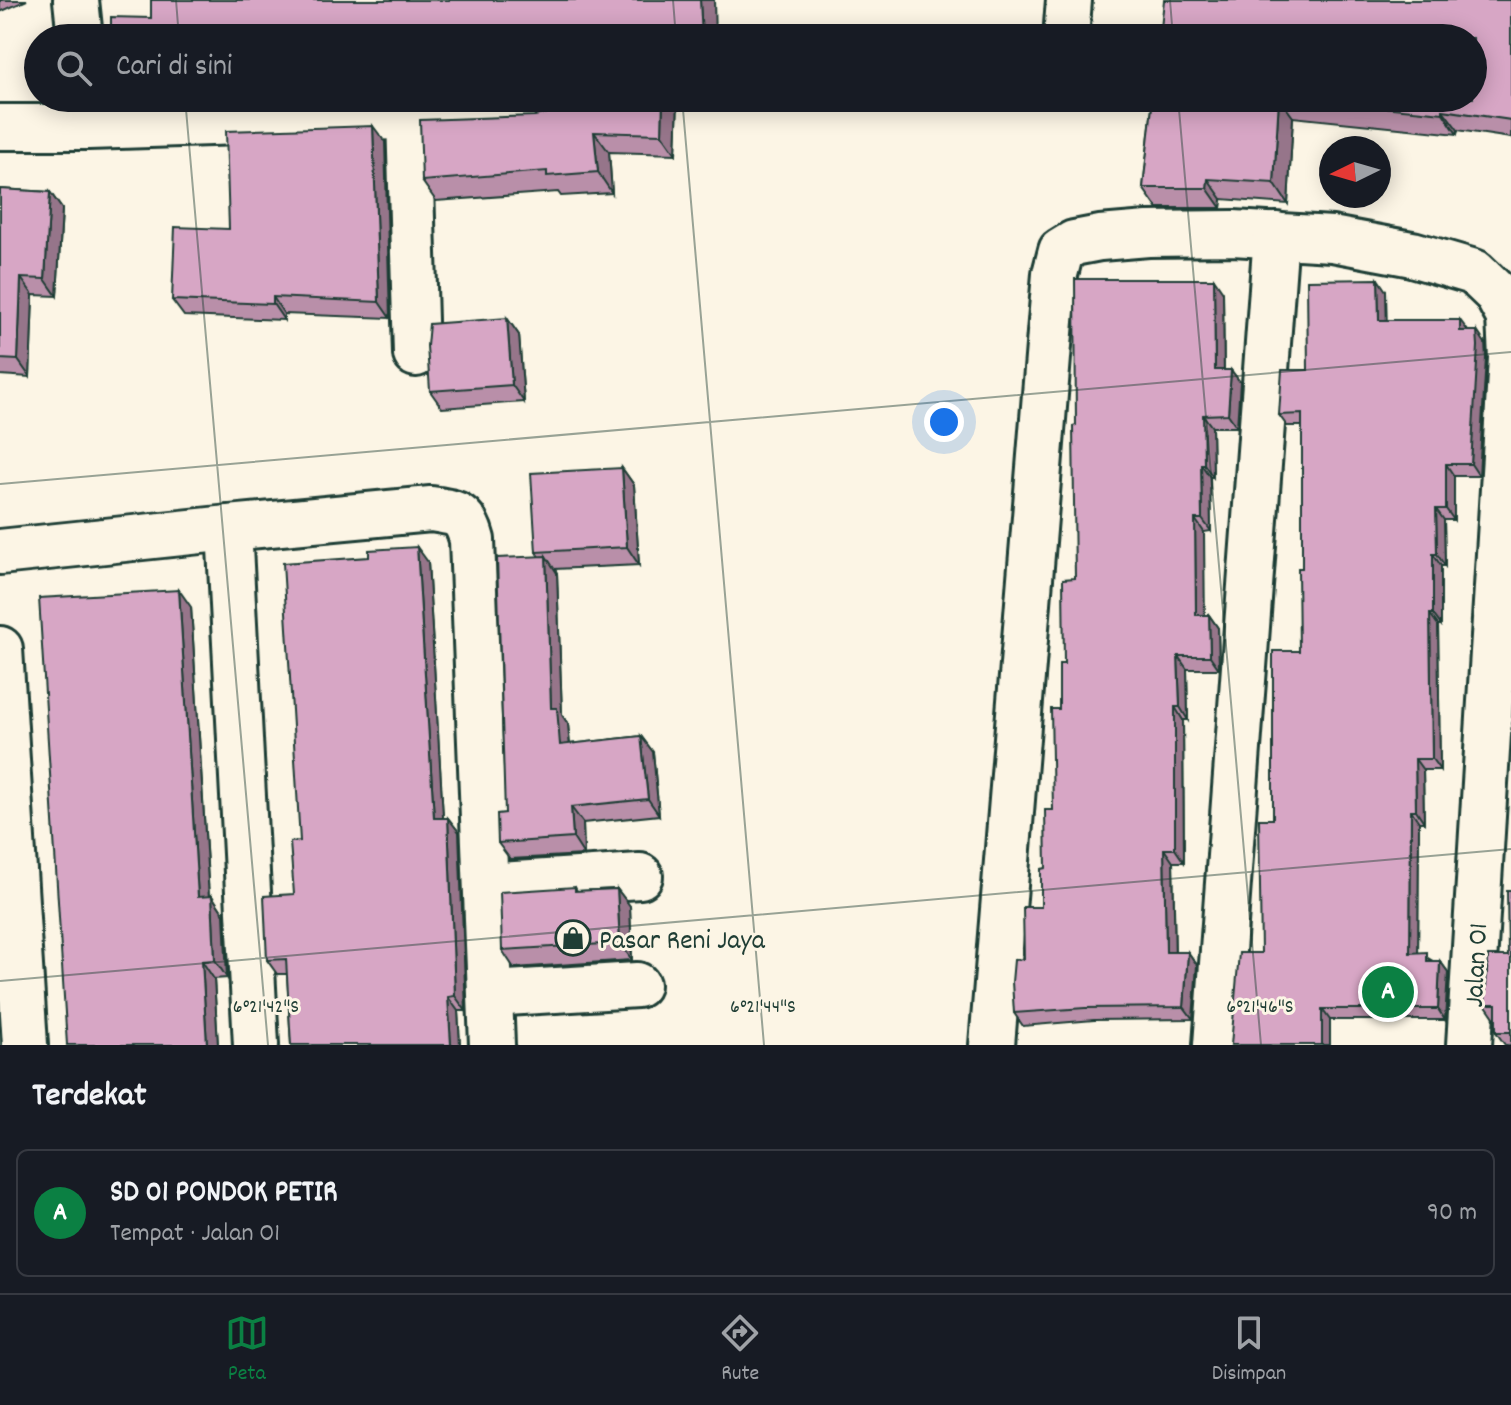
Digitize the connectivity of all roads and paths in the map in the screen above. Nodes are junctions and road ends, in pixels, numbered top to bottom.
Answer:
1 (76, 0) edge
2 (1069, 0) edge
3 (79, 24) edge
4 (1067, 24) edge
5 (87, 112) edge
6 (549, 112) edge
7 (409, 118) junction
8 (0, 127) edge
9 (1276, 235) junction
10 (416, 354) dead end
11 (1511, 358) edge
12 (229, 528) junction
13 (0, 552) edge
14 (0, 649) edge
15 (640, 876) dead end
16 (486, 886) junction
17 (637, 985) dead end
18 (491, 994) junction
19 (25, 1045) edge
20 (256, 1045) edge
21 (492, 1045) edge
22 (992, 1045) edge
23 (1216, 1045) edge
24 (1469, 1045) edge

1 - 3 street
2 - 4 street
5 - 7 street
5 - 8 street
6 - 7 street
7 - 10 street
9 - 11 street, Jalan O1
9 - 22 street, Jalan O1
9 - 23 street
11 - 24 street, Jalan O1
12 - 13 street
12 - 16 street
12 - 20 street
14 - 19 street
15 - 16 street
16 - 18 street
17 - 18 street
18 - 21 street

